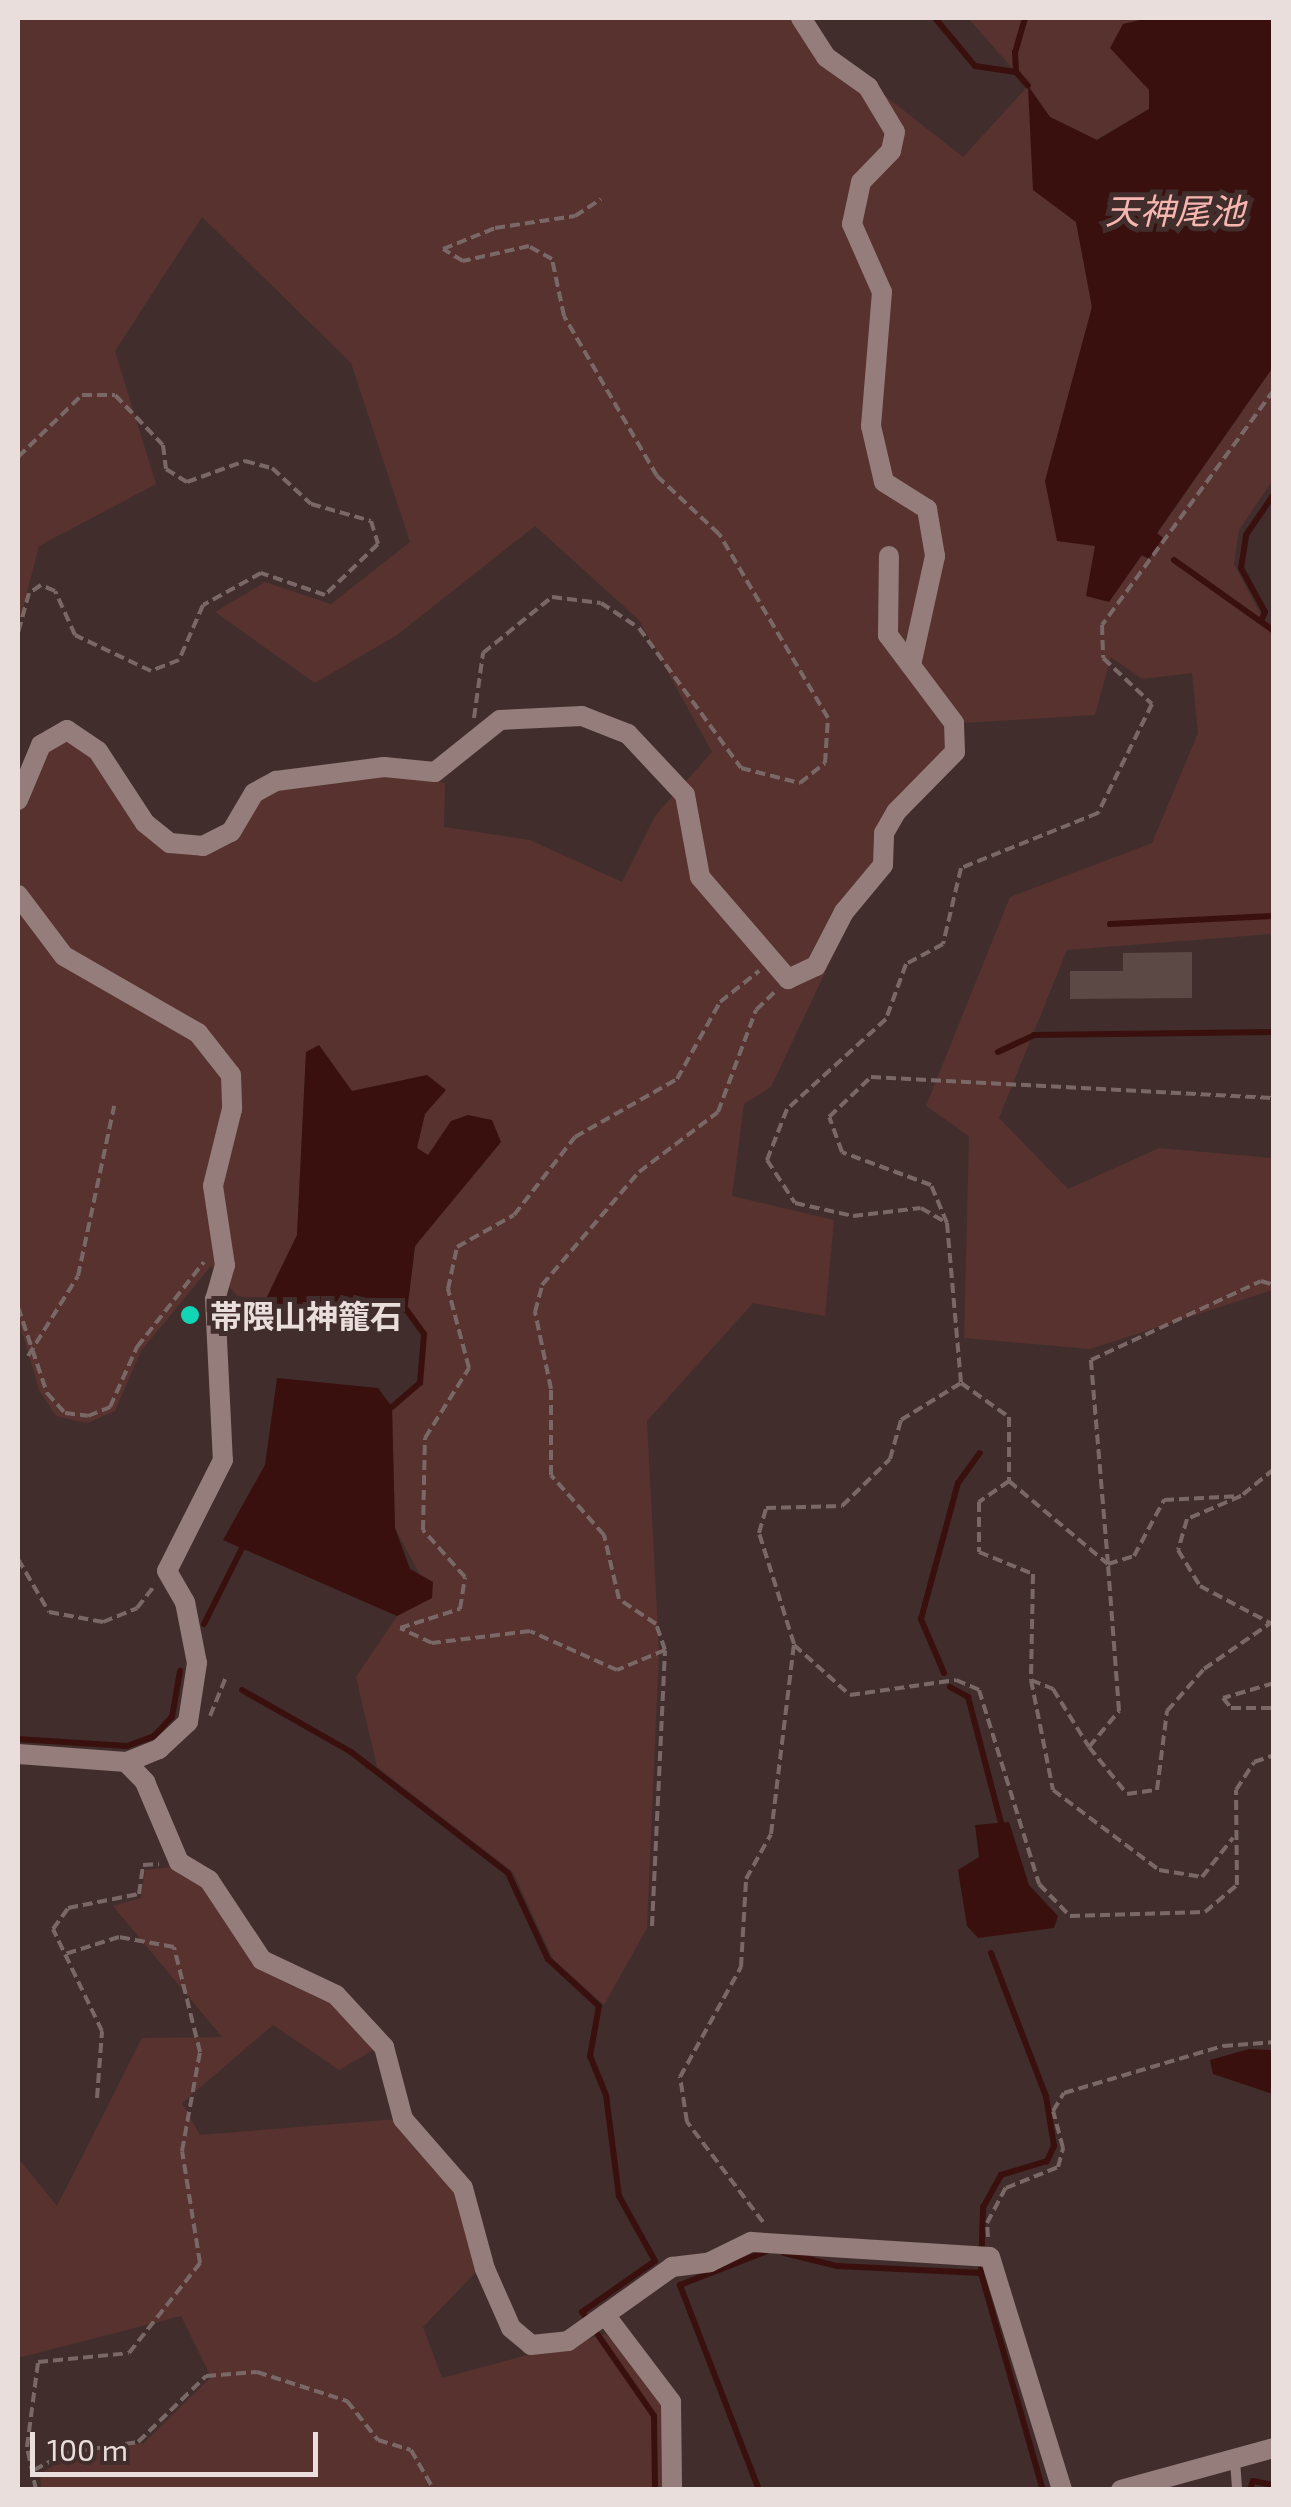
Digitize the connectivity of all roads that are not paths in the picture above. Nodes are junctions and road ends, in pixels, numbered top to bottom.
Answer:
1 (801, 18) edge
2 (889, 556) dead end
3 (911, 665) junction
4 (18, 800) edge
5 (18, 895) edge
6 (18, 1754) edge
7 (126, 1762) junction
8 (606, 2316) junction
9 (1274, 2448) edge
10 (1234, 2458) junction
11 (672, 2490) edge
12 (1062, 2490) edge
13 (1122, 2490) edge
14 (1237, 2490) edge

1 - 3 street
2 - 3 street
3 - 4 street
5 - 7 street
6 - 7 street
7 - 8 street
8 - 11 street
8 - 12 street
9 - 10 street
10 - 13 street
10 - 14 lane

